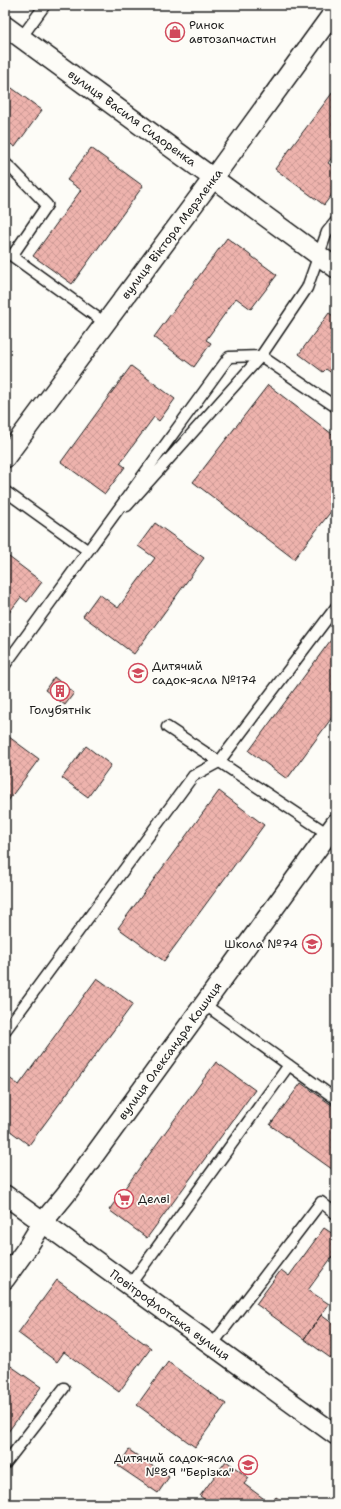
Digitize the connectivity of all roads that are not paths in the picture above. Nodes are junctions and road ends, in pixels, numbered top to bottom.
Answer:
1 (45, 5) edge
2 (336, 9) edge
3 (5, 26) edge
4 (21, 38) junction
5 (5, 163) edge
6 (214, 177) junction
7 (336, 221) edge
8 (318, 256) junction
9 (336, 268) edge
10 (105, 323) junction
11 (261, 356) junction
12 (336, 407) edge
13 (5, 458) edge
14 (5, 490) edge
15 (85, 554) junction
16 (336, 607) edge
17 (5, 666) edge
18 (167, 727) dead end
19 (219, 762) junction
20 (332, 829) edge
21 (204, 1004) junction
22 (5, 1031) edge
23 (289, 1065) junction
24 (336, 1099) edge
25 (5, 1195) edge
26 (336, 1214) edge
27 (43, 1222) junction
28 (5, 1279) edge
29 (129, 1286) junction
30 (212, 1345) junction
31 (64, 1388) dead end
32 (336, 1435) edge
33 (5, 1464) edge

1 - 4 lane
2 - 6 street, вулиця Віктора Мерзленка
3 - 4 street, вулиця Василя Сидоренка
4 - 6 street, вулиця Василя Сидоренка
5 - 10 lane
6 - 8 street, вулиця Василя Сидоренка
6 - 10 street, вулиця Віктора Мерзленка
7 - 8 lane
8 - 9 street, вулиця Василя Сидоренка
8 - 11 lane
10 - 13 street, вулиця Віктора Мерзленка
11 - 12 lane
11 - 15 lane
11 - 15 lane
14 - 15 lane
15 - 17 lane
16 - 19 lane
18 - 19 lane
19 - 20 lane
19 - 22 lane
20 - 21 street, вулиця Олександра Кошиця
21 - 23 lane
21 - 27 street, вулиця Олександра Кошиця
23 - 24 lane
23 - 29 lane
25 - 27 street, Повітрофлотська вулиця
26 - 30 lane
27 - 28 street, вулиця Олександра Кошиця
27 - 29 street, Повітрофлотська вулиця
29 - 30 street, Повітрофлотська вулиця
30 - 32 street, Повітрофлотська вулиця
31 - 33 lane

